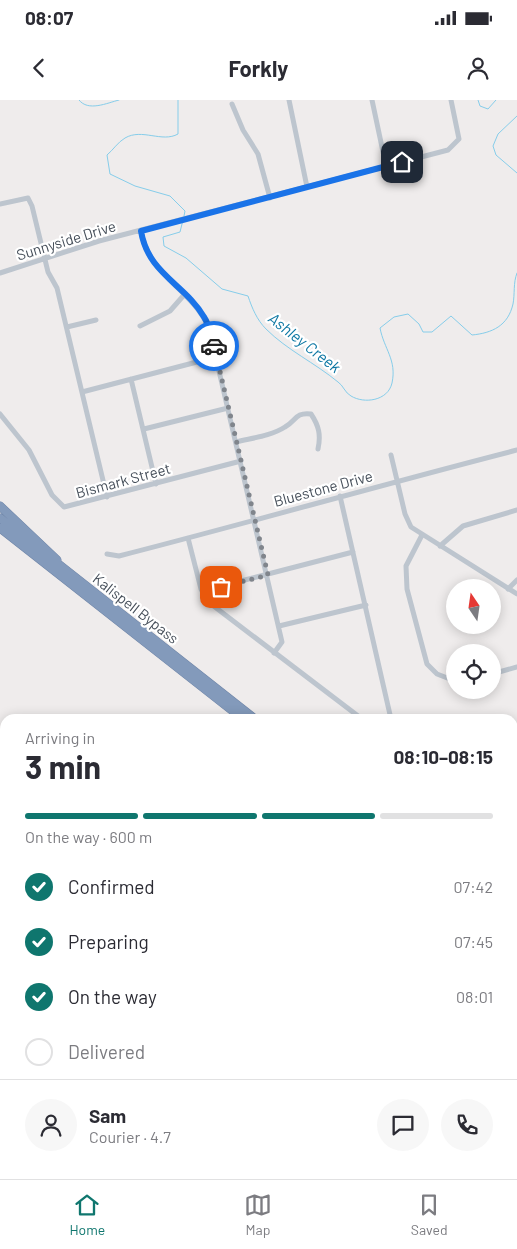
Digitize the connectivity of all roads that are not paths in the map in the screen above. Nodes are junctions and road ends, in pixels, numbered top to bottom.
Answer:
1 (289, 100) edge
2 (372, 100) edge
3 (451, 100) edge
4 (232, 104) dead end
5 (386, 166) junction
6 (307, 187) junction
7 (270, 198) junction
8 (0, 204) edge
9 (141, 231) junction
10 (44, 259) junction
11 (0, 273) edge
12 (184, 294) junction
13 (96, 320) dead end
14 (140, 326) dead end
15 (67, 327) junction
16 (216, 357) junction
17 (131, 379) junction
18 (82, 392) junction
19 (228, 408) junction
20 (0, 414) edge
21 (144, 430) junction
22 (236, 442) junction
23 (318, 449) dead end
24 (517, 450) edge
25 (391, 455) dead end
26 (241, 461) junction
27 (397, 480) junction
28 (156, 484) junction
29 (340, 496) junction
30 (107, 497) junction
31 (0, 506) edge
32 (517, 510) edge
33 (0, 518) edge
34 (254, 520) junction
35 (0, 528) edge
36 (422, 536) junction
37 (188, 538) junction
38 (440, 546) junction
39 (353, 552) junction
40 (108, 554) dead end
41 (268, 575) junction
42 (492, 579) edge
43 (517, 580) edge
44 (78, 581) junction
45 (501, 585) edge
46 (508, 589) junction
47 (202, 592) junction
48 (517, 594) edge
49 (366, 605) junction
50 (279, 626) junction
51 (274, 652) junction
52 (517, 667) edge
53 (501, 671) edge
54 (446, 678) edge
55 (238, 714) edge
56 (249, 714) edge
57 (355, 714) edge
58 (390, 714) edge

1 - 6 street
2 - 5 street
3 - 5 street, Sunnyside Drive
4 - 7 street
5 - 6 street, Sunnyside Drive
6 - 7 street, Sunnyside Drive
7 - 9 street, Sunnyside Drive
8 - 10 street
9 - 10 street, Sunnyside Drive
9 - 12 street
10 - 11 street, Sunnyside Drive
10 - 15 street
12 - 14 street
12 - 16 street
13 - 15 street
15 - 18 street
16 - 17 street
16 - 19 street
17 - 18 street
17 - 21 street
18 - 30 street
19 - 21 street
19 - 22 street
20 - 30 street, Bismark Street
21 - 28 street
22 - 23 street
22 - 26 street
24 - 27 street, Bluestone Drive
25 - 27 street
26 - 28 street, Bismark Street
26 - 34 street
27 - 29 street, Bluestone Drive
27 - 36 street
28 - 30 street, Bismark Street
29 - 34 street, Bluestone Drive
29 - 39 street
31 - 44 highway
32 - 38 street
33 - 44 highway, Kalispell Bypass
34 - 37 street, Bluestone Drive
34 - 41 street
35 - 55 highway, Kalispell Bypass
36 - 38 street
36 - 54 street
37 - 40 street, Bluestone Drive
37 - 47 street
38 - 42 street
39 - 41 street
39 - 49 street
41 - 47 street
41 - 50 street
43 - 46 street
44 - 56 highway, Kalispell Bypass
45 - 46 street
46 - 48 street
47 - 51 street
49 - 50 street
49 - 58 street
50 - 51 street
51 - 57 street
52 - 53 street

